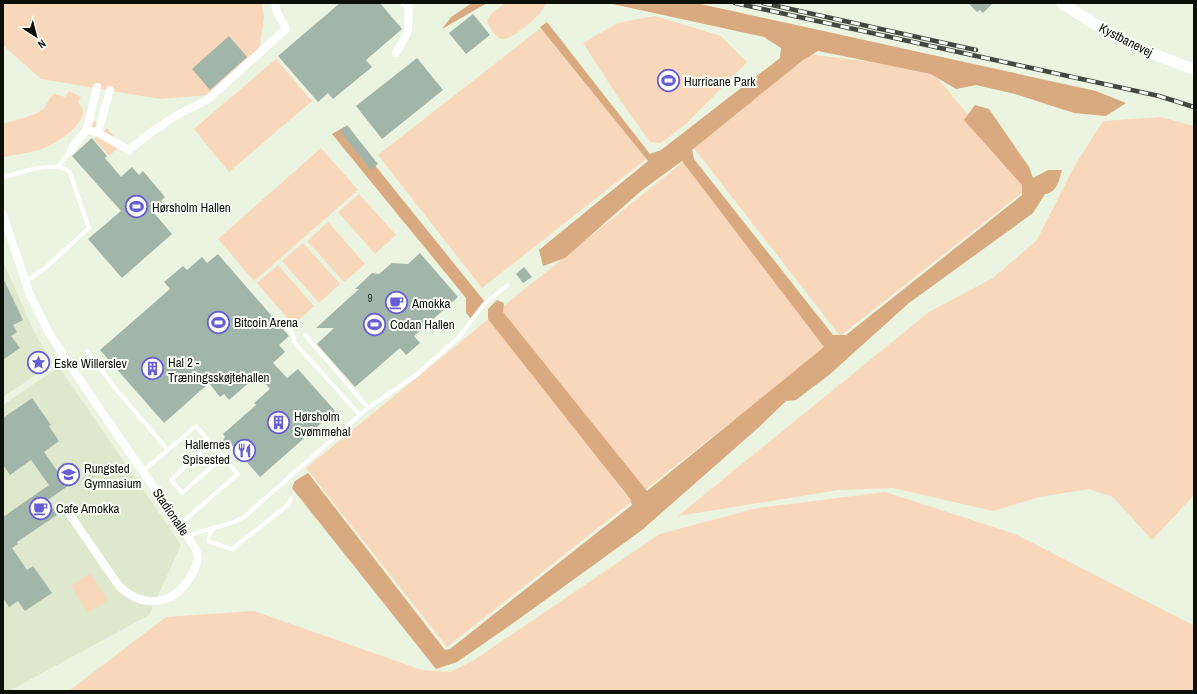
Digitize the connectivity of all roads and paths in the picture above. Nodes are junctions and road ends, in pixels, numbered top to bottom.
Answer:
1 (275, 3) edge
2 (404, 3) edge
3 (1062, 3) edge
4 (396, 53) dead end
5 (1194, 68) edge
6 (97, 87) dead end
7 (110, 90) dead end
8 (87, 129) junction
9 (98, 133) junction
10 (71, 150) joint
11 (59, 166) junction
12 (3, 177) edge
13 (3, 215) edge
14 (24, 282) junction
15 (508, 285) dead end
16 (283, 322) dead end
17 (305, 335) dead end
18 (87, 351) dead end
19 (368, 408) junction
20 (360, 415) junction
21 (211, 443) junction
22 (167, 450) junction
23 (223, 457) junction
24 (143, 471) junction
25 (291, 498) dead end
26 (70, 515) dead end
27 (180, 524) junction
28 (212, 528) junction
29 (188, 537) junction

1 - 9 street
2 - 4 street
3 - 5 street, Kystbanevej
6 - 8 street
7 - 9 street
8 - 9 street
8 - 10 street
10 - 11 lane
11 - 12 lane
11 - 14 lane
13 - 14 street, Stadionalle
14 - 24 street, Stadionalle
15 - 19 lane
16 - 20 lane
17 - 19 lane
18 - 22 lane
19 - 20 lane
20 - 28 lane
21 - 22 lane
21 - 23 lane
21 - 23 lane
22 - 24 lane
23 - 27 lane
24 - 27 street, Stadionalle
25 - 28 lane
26 - 29 street, Stadionalle
27 - 29 street, Stadionalle
28 - 29 lane

